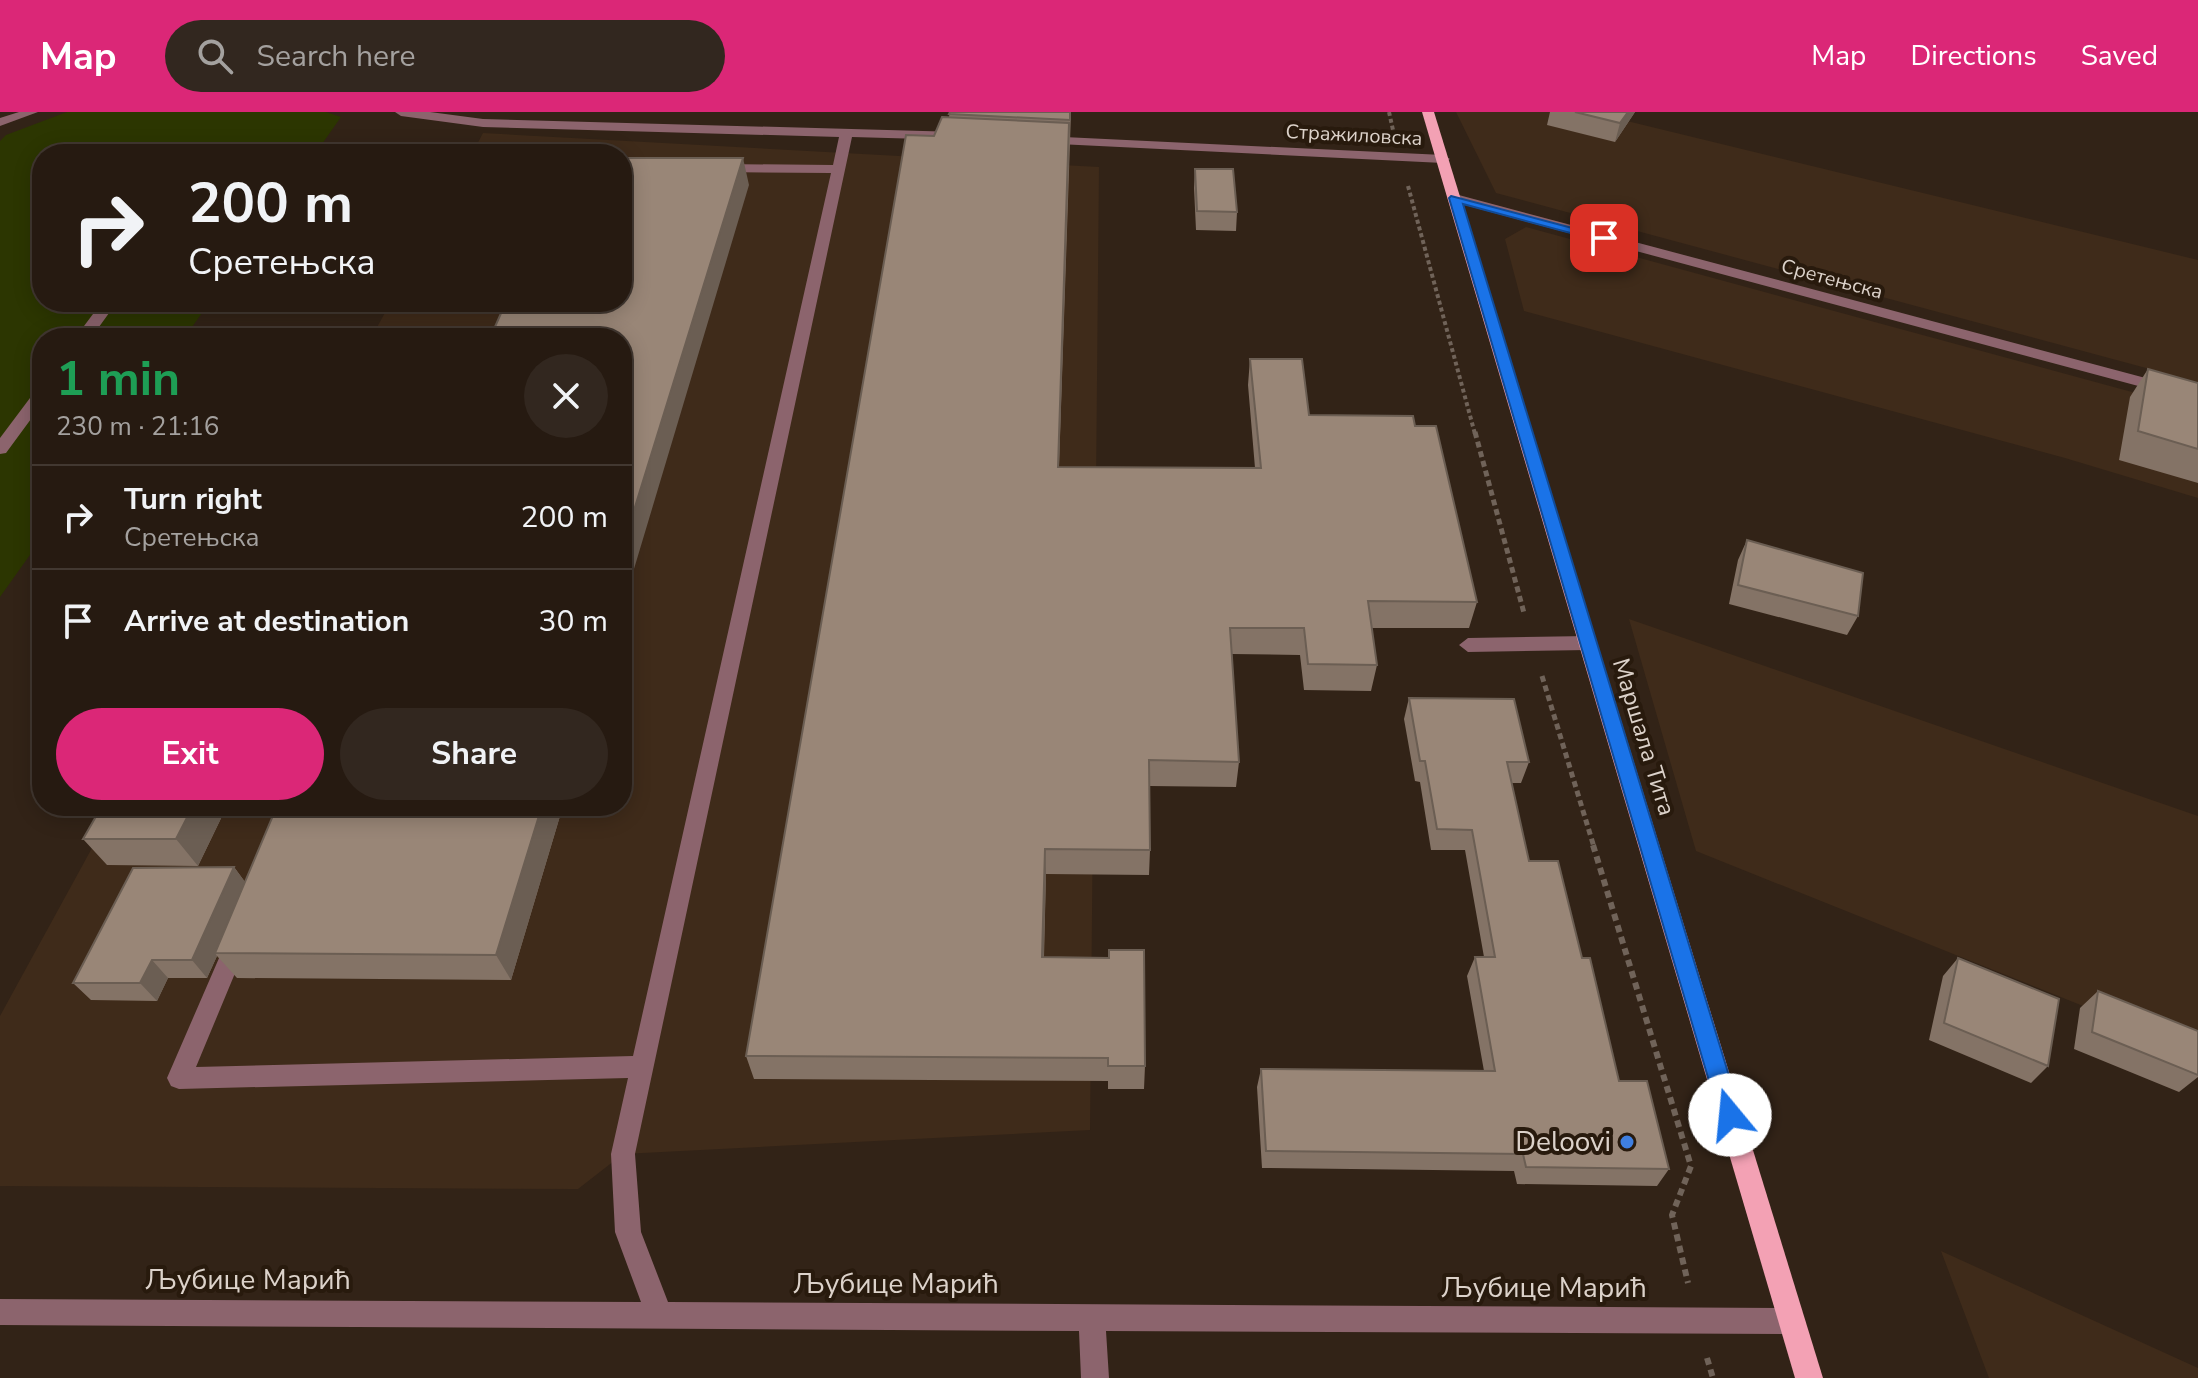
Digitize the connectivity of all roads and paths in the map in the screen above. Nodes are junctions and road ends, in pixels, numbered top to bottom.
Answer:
1 (32, 112) edge
2 (401, 112) edge
3 (1389, 112) edge
4 (1428, 112) edge
5 (0, 122) edge
6 (847, 131) junction
7 (974, 137) edge
8 (1021, 139) edge
9 (1400, 157) junction
10 (1443, 159) junction
11 (700, 168) edge
12 (840, 169) junction
13 (1455, 198) junction
14 (2198, 397) edge
15 (32, 406) edge
16 (0, 449) edge
17 (1588, 643) junction
18 (1532, 644) junction
19 (1468, 645) dead end
20 (247, 921) edge
21 (642, 1067) junction
22 (0, 1312) edge
23 (659, 1314) junction
24 (1092, 1317) junction
25 (1697, 1321) junction
26 (1792, 1321) junction
27 (1095, 1378) edge
28 (1713, 1378) edge
29 (1809, 1378) edge

1 - 5 street
2 - 6 street
3 - 9 path
4 - 10 main road, Маршала Тита
6 - 7 street
6 - 12 street
8 - 9 street, Стражиловска
9 - 10 street, Стражиловска
9 - 18 path
10 - 13 main road, Маршала Тита
11 - 12 street
12 - 21 street
13 - 14 street, Сретењска
13 - 17 main road, Маршала Тита
15 - 16 street
17 - 18 street
17 - 26 main road, Маршала Тита
18 - 19 street
18 - 25 path
20 - 21 street
21 - 23 street
22 - 23 street, Љубице Марић
23 - 24 street, Љубице Марић
24 - 25 street, Љубице Марић
24 - 27 street
25 - 26 street, Љубице Марић
25 - 28 path
26 - 29 main road, Маршала Тита

